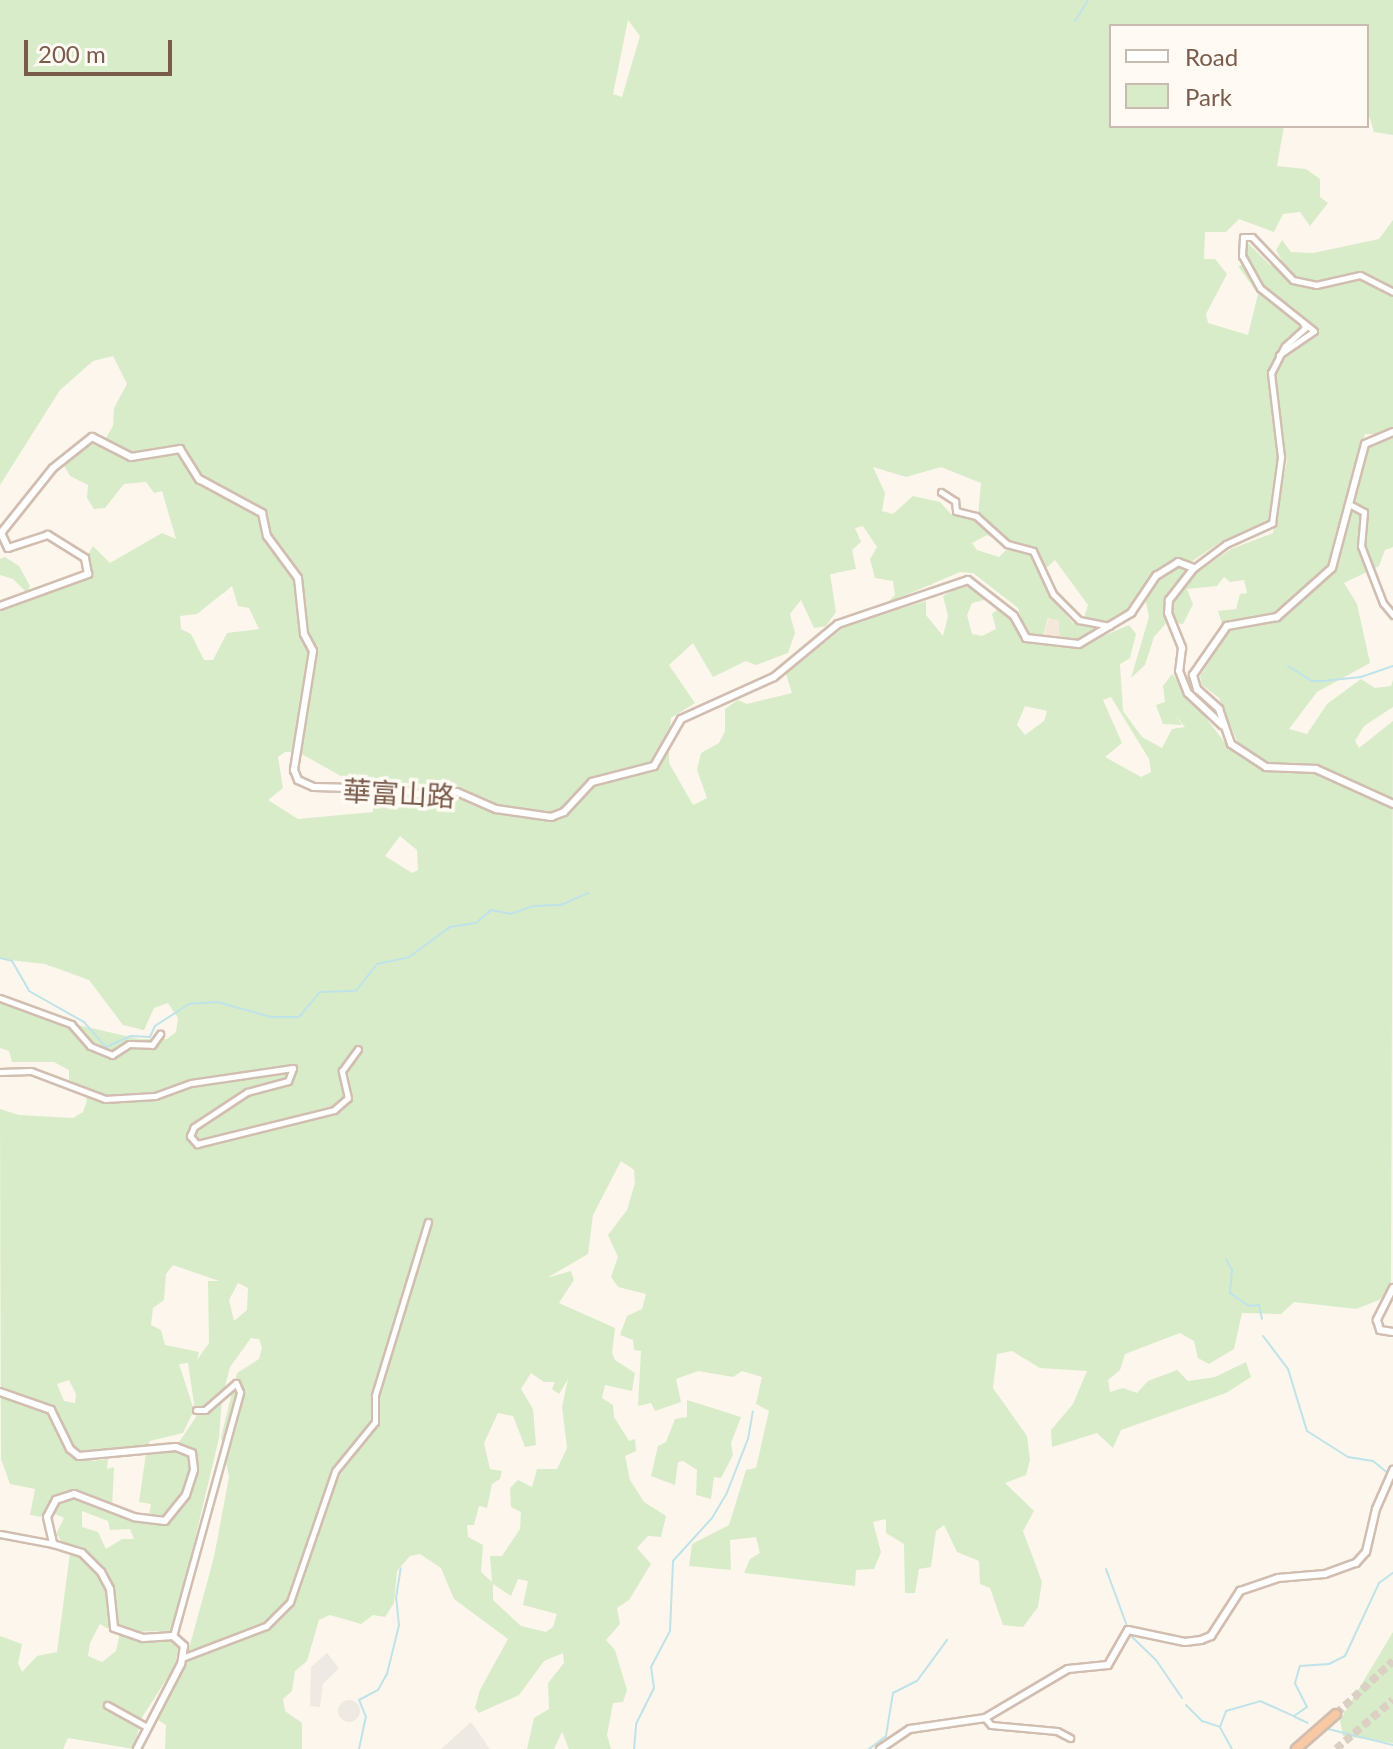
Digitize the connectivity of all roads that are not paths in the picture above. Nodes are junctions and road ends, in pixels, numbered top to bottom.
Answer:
1 (1393, 292) edge
2 (1393, 432) edge
3 (941, 492) dead end
4 (1349, 504) junction
5 (1194, 568) junction
6 (0, 606) edge
7 (1393, 615) edge
8 (1114, 626) junction
9 (1222, 725) junction
10 (1393, 804) edge
11 (0, 998) edge
12 (160, 1034) dead end
13 (358, 1049) dead end
14 (0, 1072) edge
15 (428, 1222) dead end
16 (1393, 1288) edge
17 (1393, 1332) edge
18 (0, 1392) edge
19 (196, 1410) dead end
20 (1391, 1474) edge
21 (0, 1534) edge
22 (53, 1544) junction
23 (173, 1636) junction
24 (182, 1658) junction
25 (107, 1705) dead end
26 (1336, 1714) tunnel mouth
27 (985, 1718) junction
28 (145, 1726) junction
29 (1070, 1738) dead end
30 (137, 1749) edge
31 (880, 1749) edge
32 (1296, 1749) edge

1 - 5 street
2 - 4 street
3 - 8 street
4 - 7 street
4 - 9 street
5 - 8 street, 華富山路
5 - 9 street
6 - 8 street, 華富山路
9 - 10 street
11 - 12 street
13 - 14 street
15 - 24 street
16 - 17 street
18 - 22 street
19 - 23 street
20 - 27 street
21 - 22 street
22 - 23 street
23 - 24 street
24 - 28 street
25 - 28 street
26 - 32 highway
27 - 29 street
27 - 31 street
28 - 30 street

